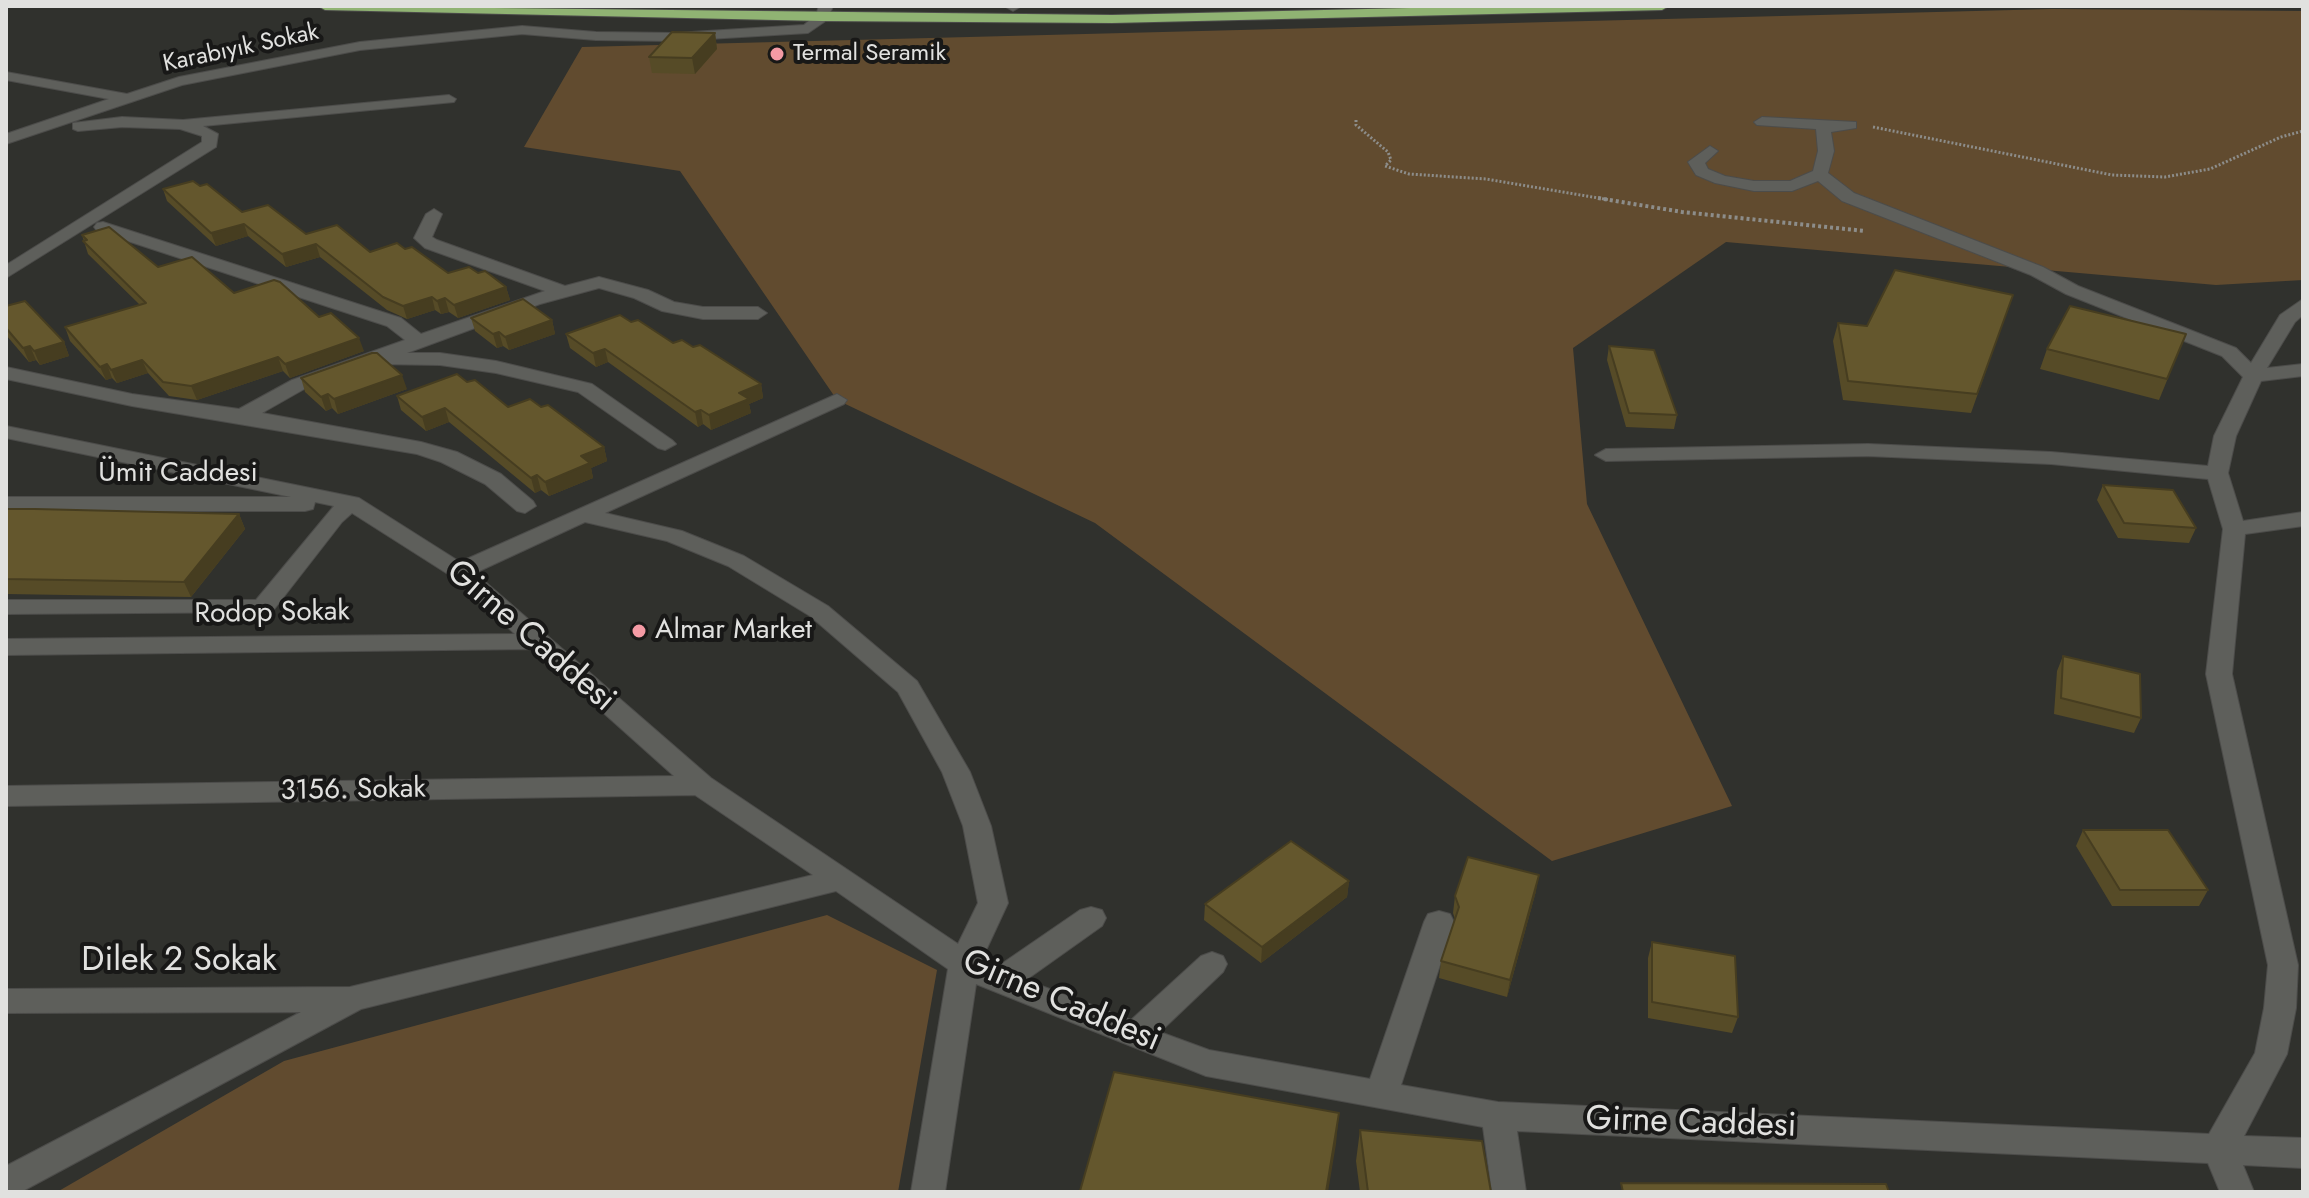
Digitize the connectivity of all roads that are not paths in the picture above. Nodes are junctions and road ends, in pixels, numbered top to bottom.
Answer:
1 (325, 6) edge
2 (949, 6) edge
3 (1069, 6) edge
4 (1662, 6) edge
5 (1012, 7) edge
6 (824, 11) edge
7 (6, 76) edge
8 (128, 98) junction
9 (449, 99) dead end
10 (1762, 122) dead end
11 (182, 124) junction
12 (38, 129) junction
13 (6, 139) edge
14 (1710, 151) dead end
15 (1820, 174) junction
16 (434, 214) dead end
17 (103, 227) edge
18 (6, 273) edge
19 (562, 291) junction
20 (2303, 305) edge
21 (758, 313) dead end
22 (418, 341) junction
23 (374, 358) junction
24 (2303, 370) edge
25 (6, 373) edge
26 (2253, 376) junction
27 (837, 400) dead end
28 (242, 416) junction
29 (6, 432) edge
30 (665, 444) dead end
31 (1606, 455) dead end
32 (2217, 473) junction
33 (351, 503) junction
34 (6, 504) edge
35 (525, 506) dead end
36 (583, 515) junction
37 (2303, 519) edge
38 (2234, 529) junction
39 (459, 571) junction
40 (6, 607) edge
41 (539, 641) junction
42 (6, 647) edge
43 (701, 785) junction
44 (6, 796) edge
45 (838, 880) junction
46 (1091, 918) dead end
47 (1439, 922) dead end
48 (964, 964) junction
49 (1212, 964) dead end
50 (999, 982) junction
51 (353, 999) junction
52 (6, 1001) edge
53 (1136, 1035) junction
54 (1381, 1095) junction
55 (1498, 1116) junction
56 (2219, 1149) junction
57 (2303, 1153) edge
58 (6, 1183) edge
59 (928, 1192) edge
60 (1509, 1192) edge
61 (2237, 1192) edge

1 - 6 highway
2 - 5 highway
3 - 5 highway
4 - 6 highway
6 - 8 street, Karabıyık Sokak
7 - 8 street
8 - 12 street, Karabıyık Sokak
9 - 11 street
10 - 15 street
11 - 12 street
11 - 18 street
12 - 13 street, Karabıyık Sokak
14 - 15 street
15 - 26 street
16 - 19 street
17 - 22 street
19 - 21 street
19 - 22 street
20 - 26 street
22 - 23 street
23 - 28 street
23 - 30 street
24 - 26 street
25 - 28 street
26 - 32 street
27 - 36 street
28 - 35 street
29 - 33 street, Girne Caddesi
31 - 32 street
32 - 38 street
33 - 34 street, Ümit Caddesi
33 - 39 street, Girne Caddesi
33 - 40 street
36 - 39 street
36 - 48 street
37 - 38 street
38 - 56 street
39 - 41 street, Girne Caddesi
41 - 42 street, Rodop Sokak
41 - 43 street, Girne Caddesi
43 - 44 street, 3156. Sokak
43 - 45 street, Girne Caddesi
45 - 48 street, Girne Caddesi
45 - 51 street
46 - 50 street
47 - 54 street
48 - 50 street, Girne Caddesi
48 - 59 street
49 - 53 street
50 - 53 street, Girne Caddesi
51 - 52 street, Dilek 2 Sokak
51 - 58 street
53 - 54 street, Girne Caddesi
54 - 55 street, Girne Caddesi
55 - 56 street, Girne Caddesi
55 - 60 street
56 - 57 street, Girne Caddesi
56 - 61 street

